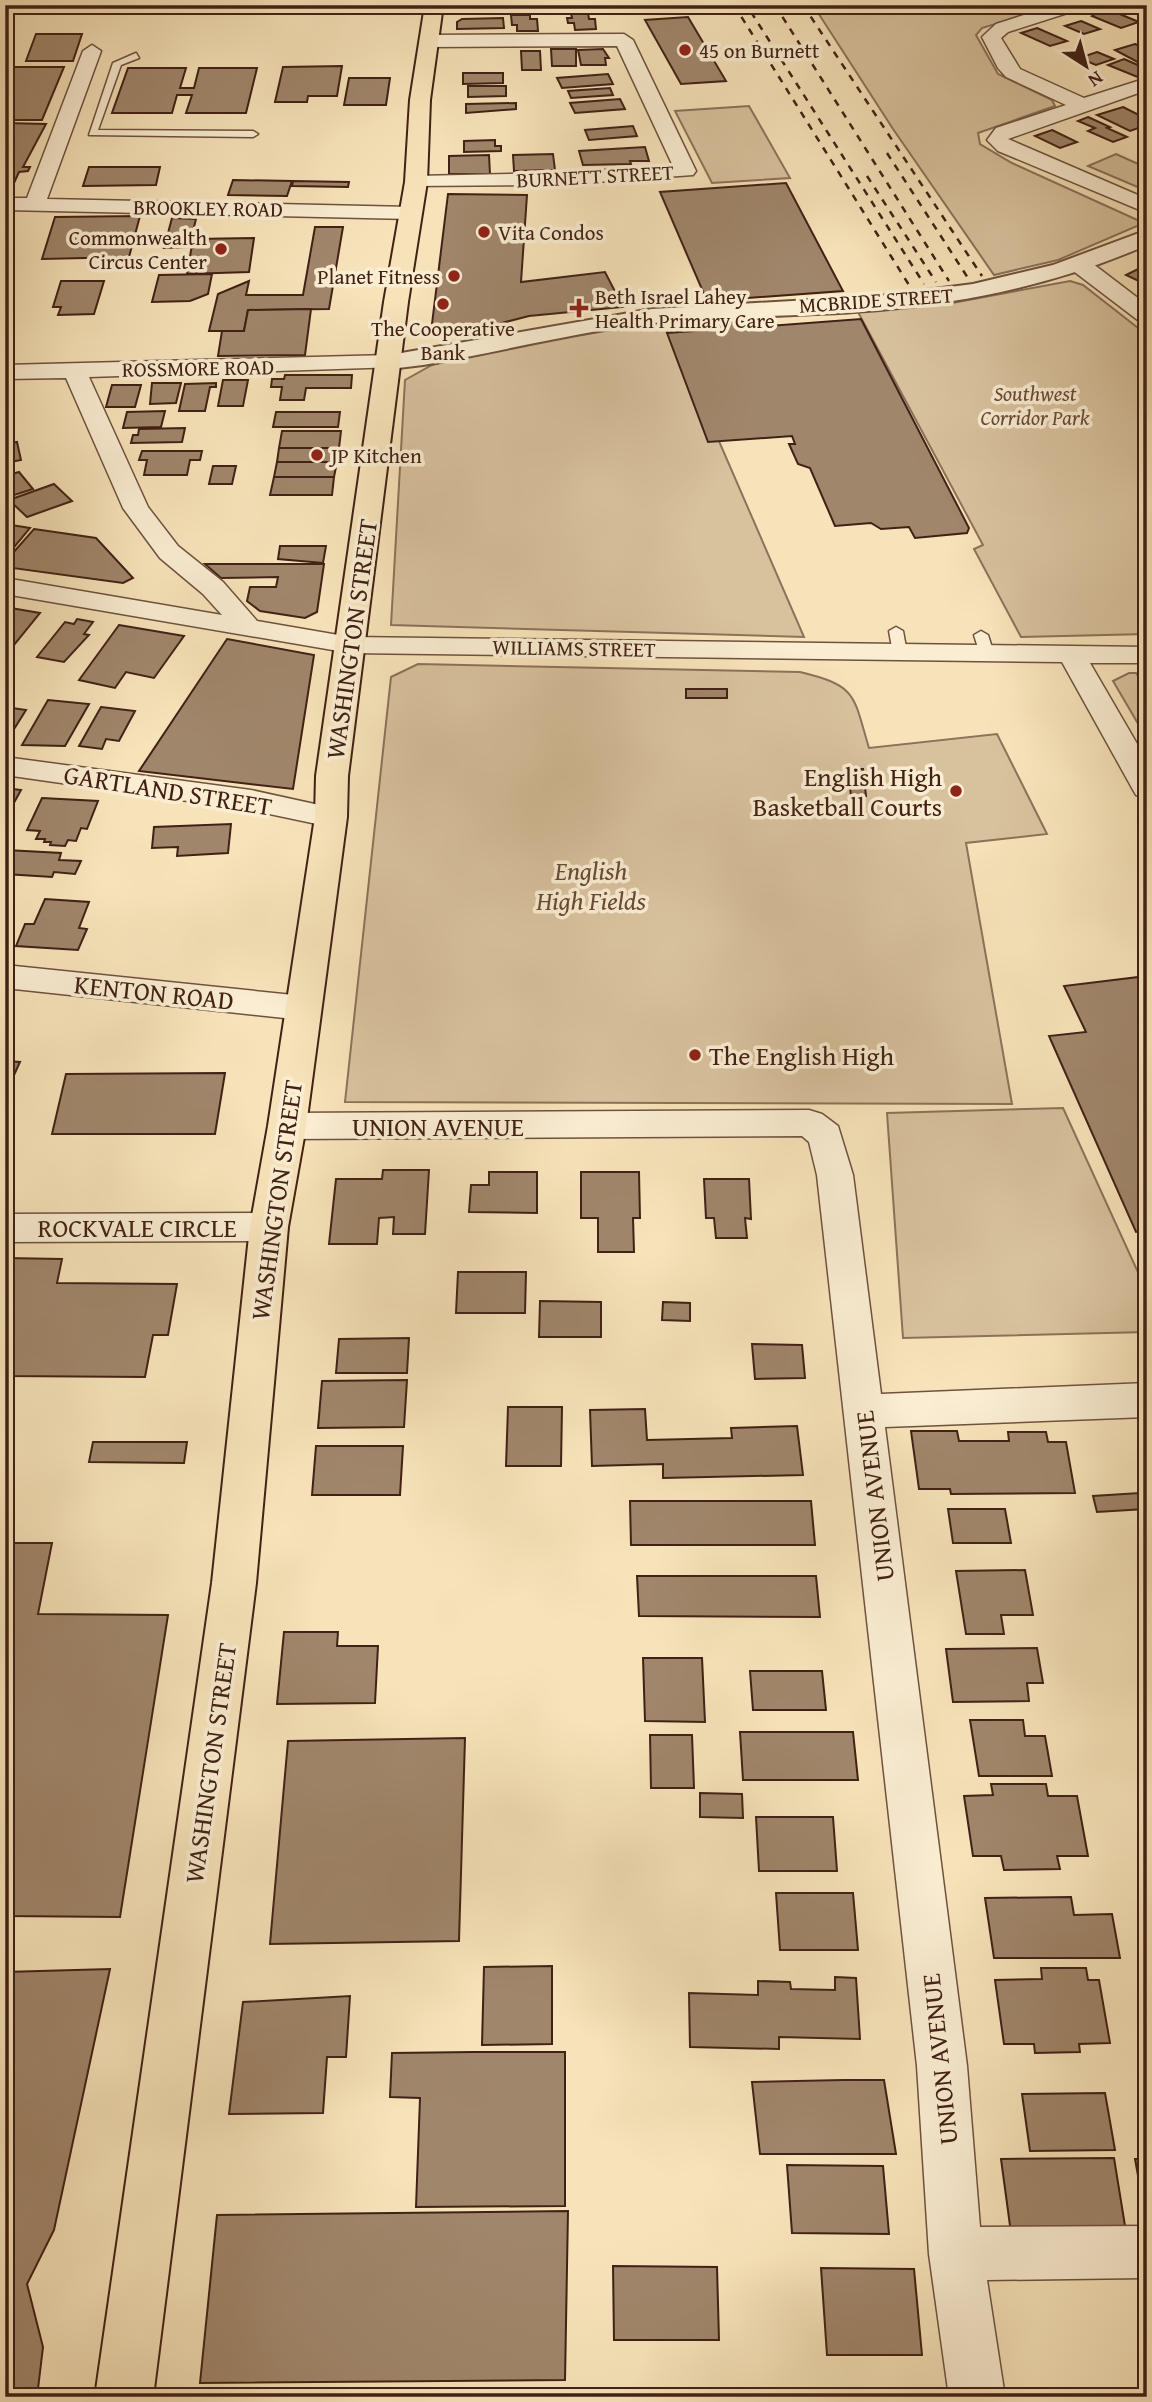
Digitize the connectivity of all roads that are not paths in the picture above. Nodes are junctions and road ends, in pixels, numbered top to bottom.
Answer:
1 (434, 5) edge
2 (1074, 5) edge
3 (429, 41) junction
4 (92, 51) dead end
5 (136, 56) dead end
6 (1147, 84) edge
7 (1083, 105) junction
8 (253, 134) dead end
9 (416, 182) junction
10 (5, 204) edge
11 (35, 204) junction
12 (1147, 207) edge
13 (410, 213) junction
14 (1147, 237) edge
15 (1080, 265) junction
16 (1147, 316) edge
17 (390, 362) junction
18 (5, 372) edge
19 (76, 372) junction
20 (5, 586) edge
21 (248, 628) junction
22 (350, 645) junction
23 (1072, 655) junction
24 (1147, 655) edge
25 (5, 766) edge
26 (1147, 788) edge
27 (331, 817) junction
28 (5, 976) edge
29 (303, 1008) junction
30 (287, 1126) junction
31 (269, 1227) junction
32 (5, 1228) edge
33 (1147, 1400) edge
34 (864, 1413) junction
35 (1143, 2251) dead end
36 (956, 2255) junction
37 (124, 2397) edge
38 (977, 2397) edge

1 - 3 main road, WASHINGTON STREET
2 - 7 street
3 - 9 main road, WASHINGTON STREET
3 - 9 street, BURNETT STREET
4 - 11 street
5 - 8 lane
6 - 7 street
7 - 12 street
9 - 13 main road, WASHINGTON STREET
10 - 11 street, BROOKLEY ROAD
11 - 13 street, BROOKLEY ROAD
13 - 17 main road, WASHINGTON STREET
14 - 15 street, MCBRIDE STREET
15 - 16 street
15 - 17 street, MCBRIDE STREET
17 - 19 street, ROSSMORE ROAD
17 - 22 main road, WASHINGTON STREET
18 - 19 street, ROSSMORE ROAD
19 - 21 street
20 - 21 street, WILLIAMS STREET
21 - 22 street, WILLIAMS STREET
22 - 23 street, WILLIAMS STREET
22 - 27 main road, WASHINGTON STREET
23 - 24 street, WILLIAMS STREET
23 - 26 street
25 - 27 street, GARTLAND STREET
27 - 29 main road, WASHINGTON STREET
28 - 29 street, KENTON ROAD
29 - 30 main road, WASHINGTON STREET
30 - 31 main road, WASHINGTON STREET
30 - 34 street, UNION AVENUE
31 - 32 street, ROCKVALE CIRCLE
31 - 37 main road, WASHINGTON STREET
33 - 34 street
34 - 36 street, UNION AVENUE
35 - 36 street
36 - 38 street, UNION AVENUE

